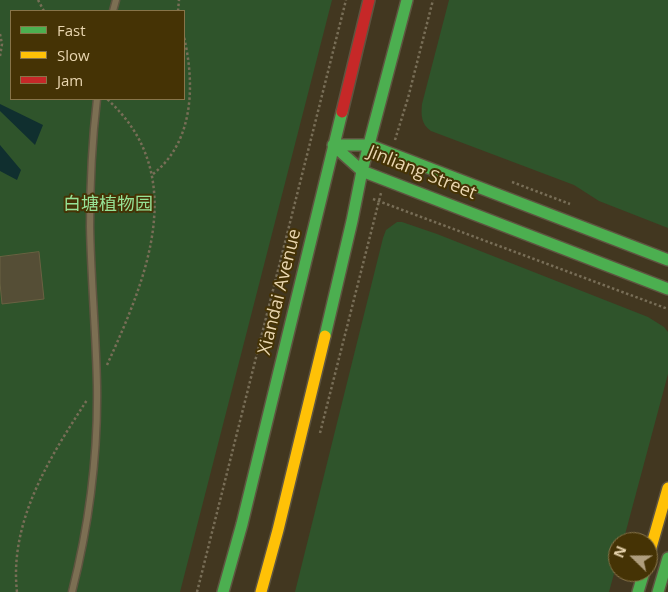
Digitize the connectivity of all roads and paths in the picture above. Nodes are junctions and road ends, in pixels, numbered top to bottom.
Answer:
1 (346, 0) edge
2 (369, 0) edge
3 (407, 0) edge
4 (433, 0) edge
5 (0, 34) edge
6 (185, 44) edge
7 (0, 56) edge
8 (97, 100) edge
9 (369, 144) junction
10 (333, 145) junction
11 (391, 153) junction
12 (362, 171) junction
13 (152, 174) dead end
14 (384, 178) junction
15 (358, 194) junction
16 (379, 201) junction
17 (668, 260) edge
18 (668, 288) edge
19 (668, 309) edge
20 (319, 438) dead end
21 (668, 488) edge
22 (655, 532) edge
23 (668, 558) edge
24 (72, 592) edge
25 (197, 592) edge
26 (223, 592) edge
27 (261, 592) edge
28 (658, 592) edge

1 - 25 path
2 - 10 main road, Xiandai Avenue
3 - 9 main road
4 - 11 path
5 - 7 path
6 - 13 path
8 - 24 lane
9 - 10 main road, Jinliang Street
9 - 11 main road, Jinliang Street
9 - 12 main road
10 - 12 main road, Jinliang Street
10 - 26 main road, Xiandai Avenue
11 - 17 main road, Jinliang Street
12 - 14 main road, Jinliang Street
12 - 15 main road
14 - 16 path
14 - 18 main road, Jinliang Street
15 - 16 path
15 - 27 main road
16 - 19 path
16 - 20 path
21 - 22 main road
23 - 28 main road

